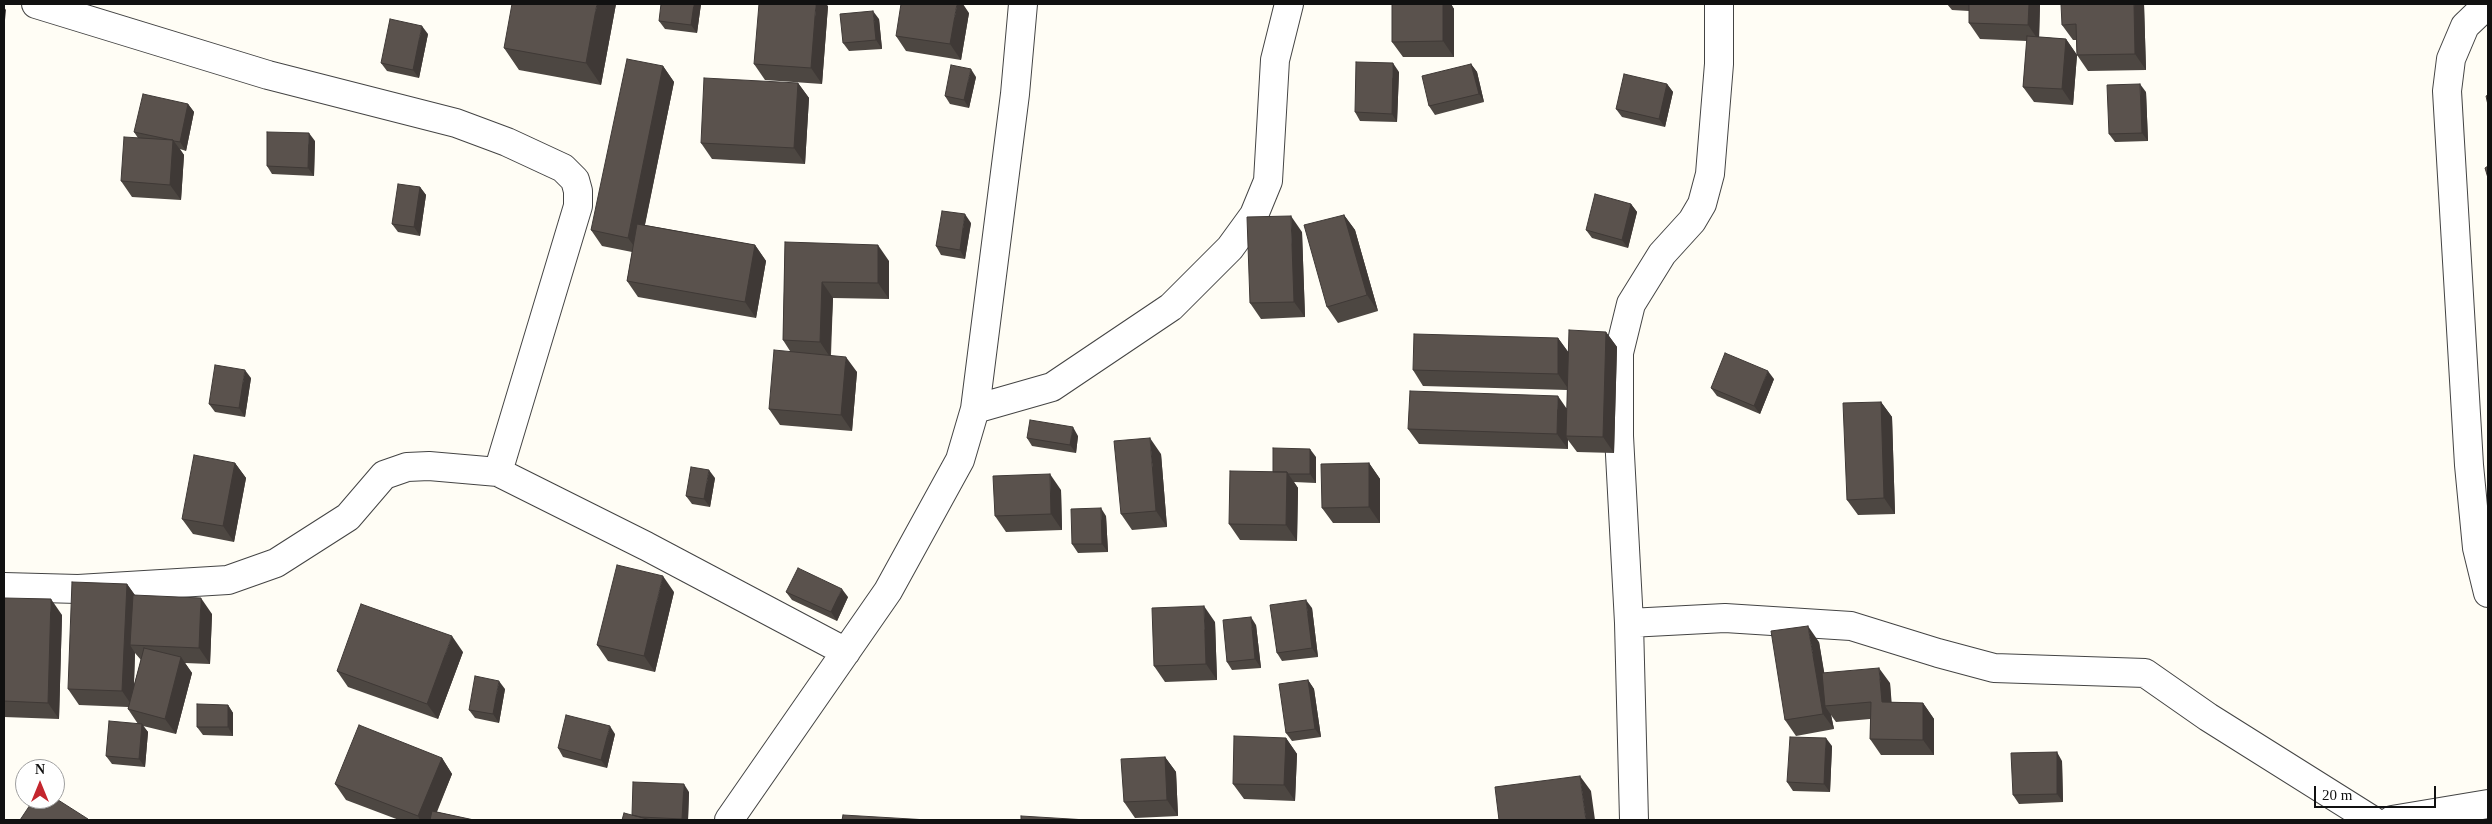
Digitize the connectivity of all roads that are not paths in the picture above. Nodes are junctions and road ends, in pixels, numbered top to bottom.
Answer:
1 (36, 4) edge
2 (1023, 4) edge
3 (1289, 4) edge
4 (1719, 4) edge
5 (2488, 4) edge
6 (975, 409) junction
7 (498, 472) junction
8 (4, 587) edge
9 (2488, 593) edge
10 (1629, 623) junction
11 (846, 652) junction
12 (2488, 804) edge
13 (729, 820) edge
14 (1634, 820) edge
15 (2372, 820) edge
16 (2392, 820) edge

1 - 7 street
2 - 6 street
3 - 6 street
4 - 10 street
5 - 9 street
6 - 11 street
7 - 8 street
7 - 11 street
10 - 14 street
10 - 15 street
11 - 13 street
12 - 16 street

